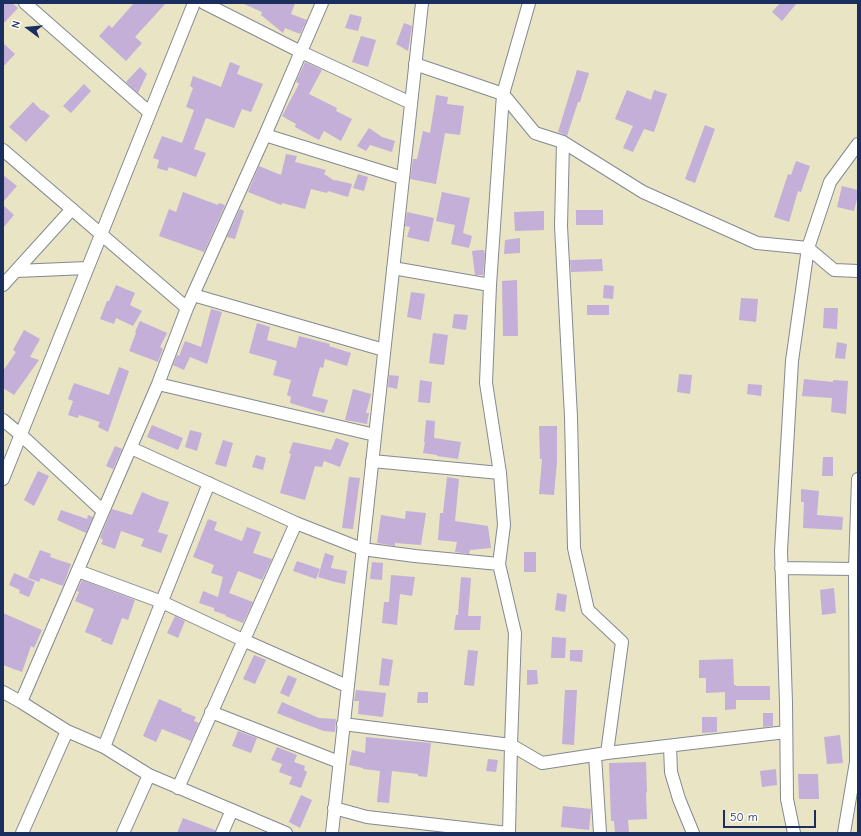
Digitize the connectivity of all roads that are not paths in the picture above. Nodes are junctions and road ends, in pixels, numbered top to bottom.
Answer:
1 (25, 3) edge
2 (194, 3) edge
3 (204, 3) edge
4 (322, 3) edge
5 (422, 3) edge
6 (529, 3) edge
7 (301, 52) junction
8 (415, 64) junction
9 (503, 94) junction
10 (411, 103) junction
11 (150, 113) junction
12 (265, 135) junction
13 (563, 142) junction
14 (858, 144) edge
15 (3, 150) edge
16 (403, 178) junction
17 (72, 209) junction
18 (101, 234) junction
19 (808, 248) junction
20 (87, 268) junction
21 (393, 268) junction
22 (858, 271) edge
23 (16, 272) junction
24 (3, 285) edge
25 (490, 285) junction
26 (193, 295) junction
27 (187, 308) junction
28 (384, 350) junction
29 (158, 384) junction
30 (3, 420) edge
31 (21, 435) junction
32 (375, 435) junction
33 (130, 448) junction
34 (372, 461) junction
35 (500, 473) junction
36 (3, 479) edge
37 (858, 479) edge
38 (209, 483) junction
39 (858, 484) edge
40 (104, 511) junction
41 (296, 523) junction
42 (362, 549) junction
43 (499, 564) junction
44 (781, 568) junction
45 (856, 568) edge
46 (78, 571) junction
47 (162, 602) junction
48 (243, 640) junction
49 (347, 686) junction
50 (3, 692) edge
51 (21, 702) junction
52 (211, 712) junction
53 (343, 724) junction
54 (66, 731) junction
55 (786, 732) junction
56 (511, 745) junction
57 (670, 746) junction
58 (104, 747) junction
59 (607, 753) junction
60 (595, 755) junction
61 (339, 762) junction
62 (149, 775) junction
63 (178, 788) junction
64 (334, 808) junction
65 (232, 810) junction
66 (22, 833) edge
67 (123, 833) edge
68 (222, 833) edge
69 (286, 833) edge
70 (332, 833) edge
71 (509, 833) edge
72 (600, 833) edge
73 (693, 833) edge
74 (794, 833) edge
75 (844, 833) edge

1 - 11 street
2 - 11 street
3 - 7 street
4 - 7 street
5 - 8 street
6 - 9 street
7 - 10 street
7 - 12 street
8 - 9 street
8 - 10 street
9 - 13 street
9 - 25 street
10 - 16 street
11 - 18 street
12 - 16 street
12 - 26 street
13 - 19 street
13 - 59 street
14 - 19 street
15 - 17 street
16 - 21 street
17 - 18 street
17 - 23 street
18 - 20 street
18 - 27 street
19 - 22 street
19 - 44 street
20 - 23 street
20 - 31 street
21 - 25 street
21 - 28 street
23 - 24 street
25 - 35 street
26 - 27 street
26 - 28 street
27 - 29 street
28 - 32 street
29 - 32 street
29 - 33 street
30 - 31 street
31 - 36 street
31 - 40 street
32 - 34 street
33 - 38 street
33 - 40 street
34 - 35 street
34 - 42 street
35 - 43 street
37 - 39 street
38 - 41 street
38 - 47 street
39 - 45 street
40 - 46 street
41 - 42 street
41 - 48 street
42 - 43 street
42 - 49 street
43 - 56 street
44 - 45 street
44 - 55 street
45 - 75 street
46 - 47 street
46 - 51 street
47 - 48 street
47 - 58 street
48 - 49 street
48 - 52 street
49 - 53 street
50 - 51 street
51 - 54 street
52 - 61 street
52 - 63 street
53 - 56 street
53 - 61 street
54 - 58 street
54 - 66 street
55 - 57 street
55 - 74 street
56 - 60 street
56 - 71 street
57 - 59 street
57 - 73 street
58 - 62 street
59 - 60 street
60 - 72 street
61 - 64 street
62 - 63 street
62 - 67 street
63 - 65 street
64 - 70 street
64 - 71 street
65 - 68 street
65 - 69 street

